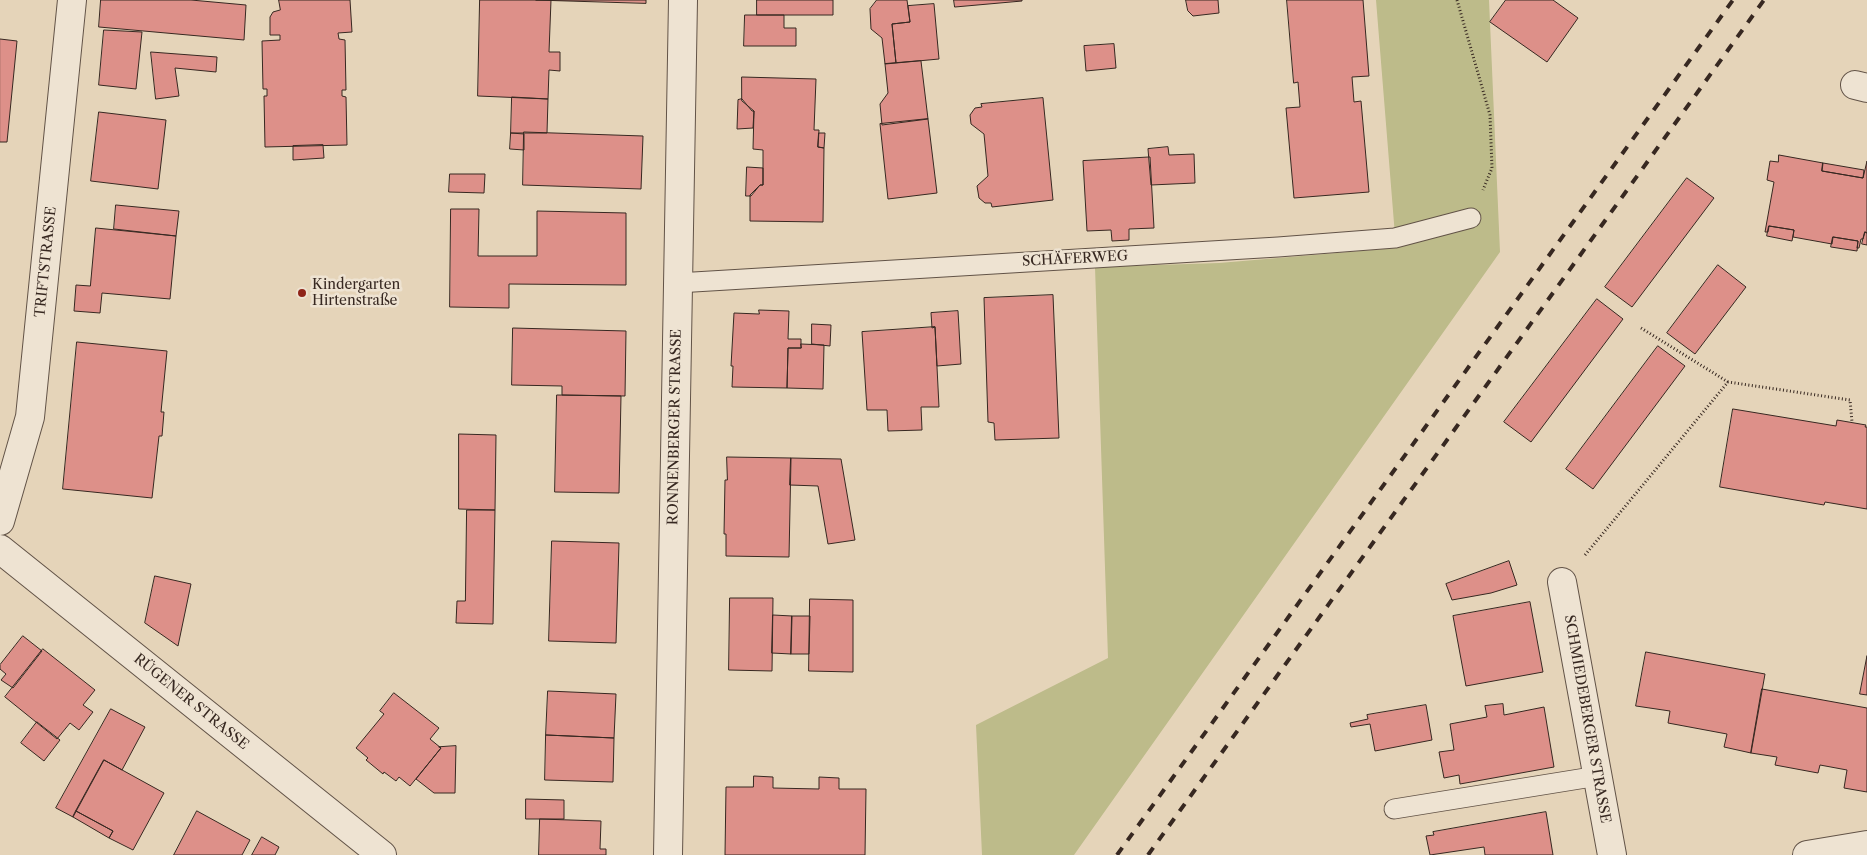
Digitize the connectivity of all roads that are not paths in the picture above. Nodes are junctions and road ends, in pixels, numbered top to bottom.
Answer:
1 (72, 0) edge
2 (683, 0) edge
3 (1470, 218) road end
4 (677, 283) junction
5 (0, 521) edge
6 (0, 549) edge
7 (1562, 582) road end
8 (1598, 776) junction
9 (1394, 809) dead end
10 (1867, 845) edge
11 (382, 855) edge
12 (668, 855) edge
13 (1612, 855) edge
14 (1807, 855) edge

1 - 5 street, TRIFTSTRASSE
2 - 4 street, RONNENBERGER STRASSE
3 - 4 lane, SCHÄFERWEG
4 - 12 street, RONNENBERGER STRASSE
6 - 11 street, RÜGENER STRASSE
7 - 8 street, SCHMIEDEBERGER STRASSE
8 - 9 lane
8 - 13 street, SCHMIEDEBERGER STRASSE
10 - 14 street

